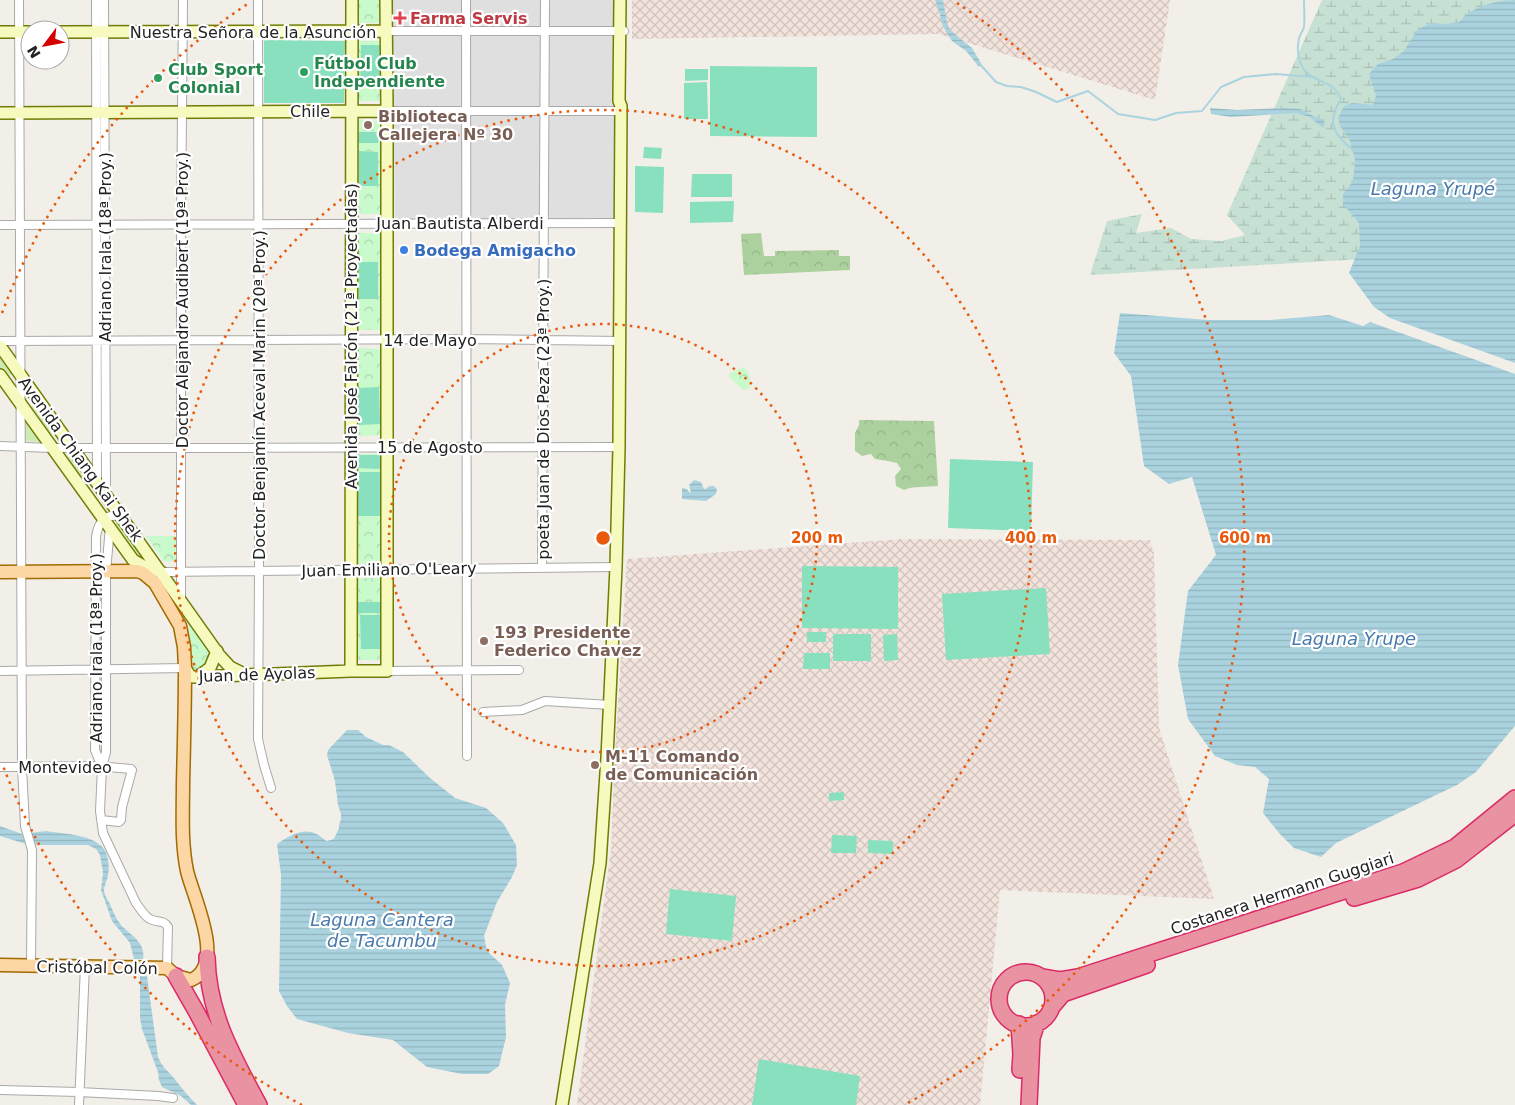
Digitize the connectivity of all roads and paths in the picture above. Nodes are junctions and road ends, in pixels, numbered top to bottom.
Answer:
1 (19, 0) edge
2 (96, 0) edge
3 (104, 0) edge
4 (183, 0) edge
5 (258, 0) edge
6 (352, 0) edge
7 (386, 0) edge
8 (466, 0) edge
9 (545, 0) edge
10 (620, 0) edge
11 (626, 0) edge
12 (22, 20) edge
13 (467, 31) junction
14 (545, 31) junction
15 (622, 31) junction
16 (0, 32) edge
17 (20, 32) edge
18 (70, 32) edge
19 (100, 32) junction
20 (183, 32) junction
21 (258, 32) junction
22 (352, 32) junction
23 (386, 32) junction
24 (22, 70) edge
25 (621, 108) junction
26 (258, 111) junction
27 (351, 111) junction
28 (387, 111) junction
29 (467, 111) junction
30 (545, 111) junction
31 (100, 112) junction
32 (183, 112) junction
33 (0, 113) edge
34 (19, 113) junction
35 (352, 223) junction
36 (387, 223) junction
37 (467, 223) junction
38 (544, 223) junction
39 (620, 223) junction
40 (101, 224) junction
41 (181, 224) junction
42 (259, 224) junction
43 (0, 225) edge
44 (20, 225) junction
45 (467, 339) junction
46 (544, 339) junction
47 (181, 340) junction
48 (259, 340) junction
49 (352, 340) junction
50 (387, 340) junction
51 (0, 341) edge
52 (20, 341) junction
53 (101, 341) junction
54 (620, 341) junction
55 (0, 346) edge
56 (0, 375) edge
57 (21, 375) junction
58 (21, 404) junction
59 (0, 446) edge
60 (20, 446) junction
61 (387, 446) junction
62 (467, 446) junction
63 (543, 446) junction
64 (72, 447) junction
65 (96, 447) junction
66 (105, 447) junction
67 (182, 447) junction
68 (259, 447) junction
69 (351, 447) junction
70 (619, 447) junction
71 (52, 448) junction
72 (97, 481) junction
73 (106, 494) junction
74 (122, 517) junction
75 (107, 524) junction
76 (616, 567) junction
77 (542, 568) junction
78 (467, 569) junction
79 (351, 570) junction
80 (387, 570) junction
81 (182, 571) junction
82 (260, 571) junction
83 (0, 572) edge
84 (21, 572) junction
85 (101, 572) junction
86 (158, 577) junction
87 (181, 600) junction
88 (217, 651) junction
89 (22, 670) junction
90 (97, 670) junction
91 (106, 670) junction
92 (519, 670) dead end
93 (0, 671) edge
94 (350, 671) junction
95 (387, 671) junction
96 (467, 672) junction
97 (193, 674) junction
98 (260, 674) junction
99 (244, 675) junction
100 (610, 705) junction
101 (483, 712) dead end
102 (467, 756) dead end
103 (0, 767) edge
104 (22, 767) junction
105 (102, 767) junction
106 (271, 788) dead end
107 (1515, 798) edge
108 (1515, 814) edge
109 (101, 820) junction
110 (207, 957) junction
111 (0, 965) edge
112 (31, 965) junction
113 (85, 966) junction
114 (171, 972) junction
115 (1042, 977) junction
116 (1052, 1007) junction
117 (1037, 1023) junction
118 (1019, 1024) junction
119 (0, 1090) edge
120 (80, 1092) junction
121 (172, 1098) dead end
122 (79, 1105) edge
123 (246, 1105) edge
124 (259, 1105) edge
125 (562, 1105) edge
126 (1019, 1105) edge
127 (1029, 1105) edge

1 - 12 street
2 - 19 street, Adriano Irala (18ª Proy.)
3 - 19 street, Adriano Irala (18ª Proy.)
4 - 20 street, Doctor Alejandro Audibert (19ª Proy.)
5 - 21 street, Doctor Benjamín Aceval Marin (20ª Proy.)
6 - 22 street, Avenida José Falcón (21ª Proyectadas)
7 - 23 street
8 - 13 street
9 - 14 street, poeta Juan de Dios Peza (23ª Proy.)
10 - 15 street
11 - 15 street
13 - 14 street, Nuestra Señora de la Asunción
13 - 23 street, Nuestra Señora de la Asunción
13 - 29 street
14 - 15 street, Nuestra Señora de la Asunción
14 - 30 street, poeta Juan de Dios Peza (23ª Proy.)
15 - 25 street
16 - 17 street
18 - 19 street, Nuestra Señora de la Asunción
19 - 20 street, Nuestra Señora de la Asunción
19 - 31 street, Adriano Irala (18ª Proy.)
20 - 21 street, Nuestra Señora de la Asunción
20 - 32 street, Doctor Alejandro Audibert (19ª Proy.)
21 - 22 street, Nuestra Señora de la Asunción
21 - 26 street, Doctor Benjamín Aceval Marin (20ª Proy.)
22 - 23 street, Nuestra Señora de la Asunción
22 - 27 street, Avenida José Falcón (21ª Proyectadas)
23 - 28 street
24 - 34 street
25 - 30 street, Chile
25 - 39 street
26 - 27 street, Chile
26 - 32 street, Chile
26 - 42 street, Doctor Benjamín Aceval Marin (20ª Proy.)
27 - 28 street, Chile
27 - 35 street, Avenida José Falcón (21ª Proyectadas)
28 - 29 street, Chile
28 - 36 street
29 - 30 street, Chile
29 - 37 street
30 - 38 street, poeta Juan de Dios Peza (23ª Proy.)
31 - 32 street, Chile
31 - 34 street, Chile
31 - 40 street, Adriano Irala (18ª Proy.)
32 - 41 street, Doctor Alejandro Audibert (19ª Proy.)
33 - 34 street, Chile
34 - 44 street
35 - 36 street, Juan Bautista Alberdi
35 - 42 street, Juan Bautista Alberdi
35 - 49 street, Avenida José Falcón (21ª Proyectadas)
36 - 37 street, Juan Bautista Alberdi
36 - 50 street
37 - 38 street, Juan Bautista Alberdi
37 - 45 street
38 - 39 street, Juan Bautista Alberdi
38 - 46 street, poeta Juan de Dios Peza (23ª Proy.)
39 - 54 street
40 - 41 street, Juan Bautista Alberdi
40 - 44 street, Juan Bautista Alberdi
40 - 53 street, Adriano Irala (18ª Proy.)
41 - 42 street, Juan Bautista Alberdi
41 - 47 street, Doctor Alejandro Audibert (19ª Proy.)
42 - 48 street, Doctor Benjamín Aceval Marin (20ª Proy.)
43 - 44 street, Juan Bautista Alberdi
44 - 52 street
45 - 46 street, 14 de Mayo
45 - 50 street, 14 de Mayo
45 - 62 street
46 - 54 street, 14 de Mayo
46 - 63 street, poeta Juan de Dios Peza (23ª Proy.)
47 - 48 street, 14 de Mayo
47 - 53 street, 14 de Mayo
47 - 67 street, Doctor Alejandro Audibert (19ª Proy.)
48 - 49 street, 14 de Mayo
48 - 68 street, Doctor Benjamín Aceval Marin (20ª Proy.)
49 - 50 street, 14 de Mayo
49 - 69 street, Avenida José Falcón (21ª Proyectadas)
50 - 61 street
51 - 52 street, 14 de Mayo
52 - 53 street, 14 de Mayo
52 - 57 street
53 - 65 street, Adriano Irala (18ª Proy.)
53 - 66 street, Adriano Irala (18ª Proy.)
54 - 70 street
55 - 57 street, Avenida Chiang Kai Shek
56 - 58 street, Avenida Chiang Kai Shek
57 - 58 street
57 - 64 street, Avenida Chiang Kai Shek
58 - 60 street
58 - 71 street, Avenida Chiang Kai Shek
59 - 60 street, 15 de Agosto
60 - 71 street, 15 de Agosto
60 - 84 street
61 - 62 street, 15 de Agosto
61 - 69 street, 15 de Agosto
61 - 80 street
62 - 63 street, 15 de Agosto
62 - 78 street
63 - 70 street, 15 de Agosto
63 - 77 street, poeta Juan de Dios Peza (23ª Proy.)
64 - 65 street, 15 de Agosto
64 - 71 street, 15 de Agosto
64 - 72 street, Avenida Chiang Kai Shek
65 - 66 street, 15 de Agosto
65 - 72 street, Adriano Irala (18ª Proy.)
66 - 67 street, 15 de Agosto
66 - 73 street, Adriano Irala (18ª Proy.)
67 - 68 street, 15 de Agosto
67 - 81 street, Doctor Alejandro Audibert (19ª Proy.)
68 - 69 street, 15 de Agosto
68 - 82 street, Doctor Benjamín Aceval Marin (20ª Proy.)
69 - 79 street, Avenida José Falcón (21ª Proyectadas)
70 - 76 street
71 - 75 street, Avenida Chiang Kai Shek
72 - 73 street, Avenida Chiang Kai Shek
73 - 74 street, Avenida Chiang Kai Shek
74 - 75 street
74 - 86 street, Avenida Chiang Kai Shek
75 - 85 street, Adriano Irala (18ª Proy.)
75 - 85 street, Adriano Irala (18ª Proy.)
75 - 86 street, Avenida Chiang Kai Shek
76 - 77 street, Juan Emiliano O'Leary
76 - 100 street
77 - 78 street, Juan Emiliano O'Leary
78 - 80 street, Juan Emiliano O'Leary
78 - 96 street
79 - 80 street, Juan Emiliano O'Leary
79 - 82 street, Juan Emiliano O'Leary
79 - 94 street, Avenida José Falcón (21ª Proyectadas)
80 - 95 street
81 - 82 street, Juan Emiliano O'Leary
81 - 86 street, Juan Emiliano O'Leary
81 - 87 street, Doctor Alejandro Audibert (19ª Proy.)
82 - 98 street, Doctor Benjamín Aceval Marin (20ª Proy.)
83 - 84 main road
84 - 85 main road
84 - 89 street
85 - 86 main road
85 - 90 street, Adriano Irala (18ª Proy.)
85 - 91 street, Adriano Irala (18ª Proy.)
86 - 87 street, Avenida Chiang Kai Shek
86 - 97 main road, Avenida Chiang Kai Shek
87 - 88 street, Avenida Chiang Kai Shek
88 - 97 street
88 - 99 street, Avenida Chiang Kai Shek
89 - 90 street, Juan de Ayolas
89 - 93 street, Juan de Ayolas
89 - 104 street
90 - 91 street, Juan de Ayolas
90 - 105 street, Adriano Irala (18ª Proy.)
91 - 97 street, Juan de Ayolas
91 - 105 street, Adriano Irala (18ª Proy.)
92 - 96 street, Juan de Ayolas
94 - 95 street, Juan de Ayolas
94 - 98 street, Juan de Ayolas
95 - 96 street, Juan de Ayolas
96 - 102 street
97 - 99 street, Juan de Ayolas
97 - 110 main road
98 - 99 street, Juan de Ayolas
98 - 106 street, Doctor Benjamín Aceval Marin (20ª Proy.)
100 - 101 street
100 - 125 street
103 - 104 street, Montevideo
104 - 105 street, Montevideo
104 - 112 street
105 - 109 street, Adriano Irala (18ª Proy.)
105 - 109 street, Montevideo
107 - 115 highway, Costanera Hermann Guggiari
108 - 116 highway, Costanera Hermann Guggiari
109 - 114 street, Adriano Irala (18ª Proy.)
110 - 114 main road, Cristóbal Colón
110 - 124 highway
111 - 112 main road, Cristóbal Colón
112 - 113 main road, Cristóbal Colón
113 - 114 main road, Cristóbal Colón
113 - 120 street
114 - 123 highway
115 - 116 highway
115 - 118 highway
116 - 117 highway
117 - 118 highway
117 - 127 highway
118 - 126 highway
119 - 120 street
120 - 121 street
120 - 122 street

